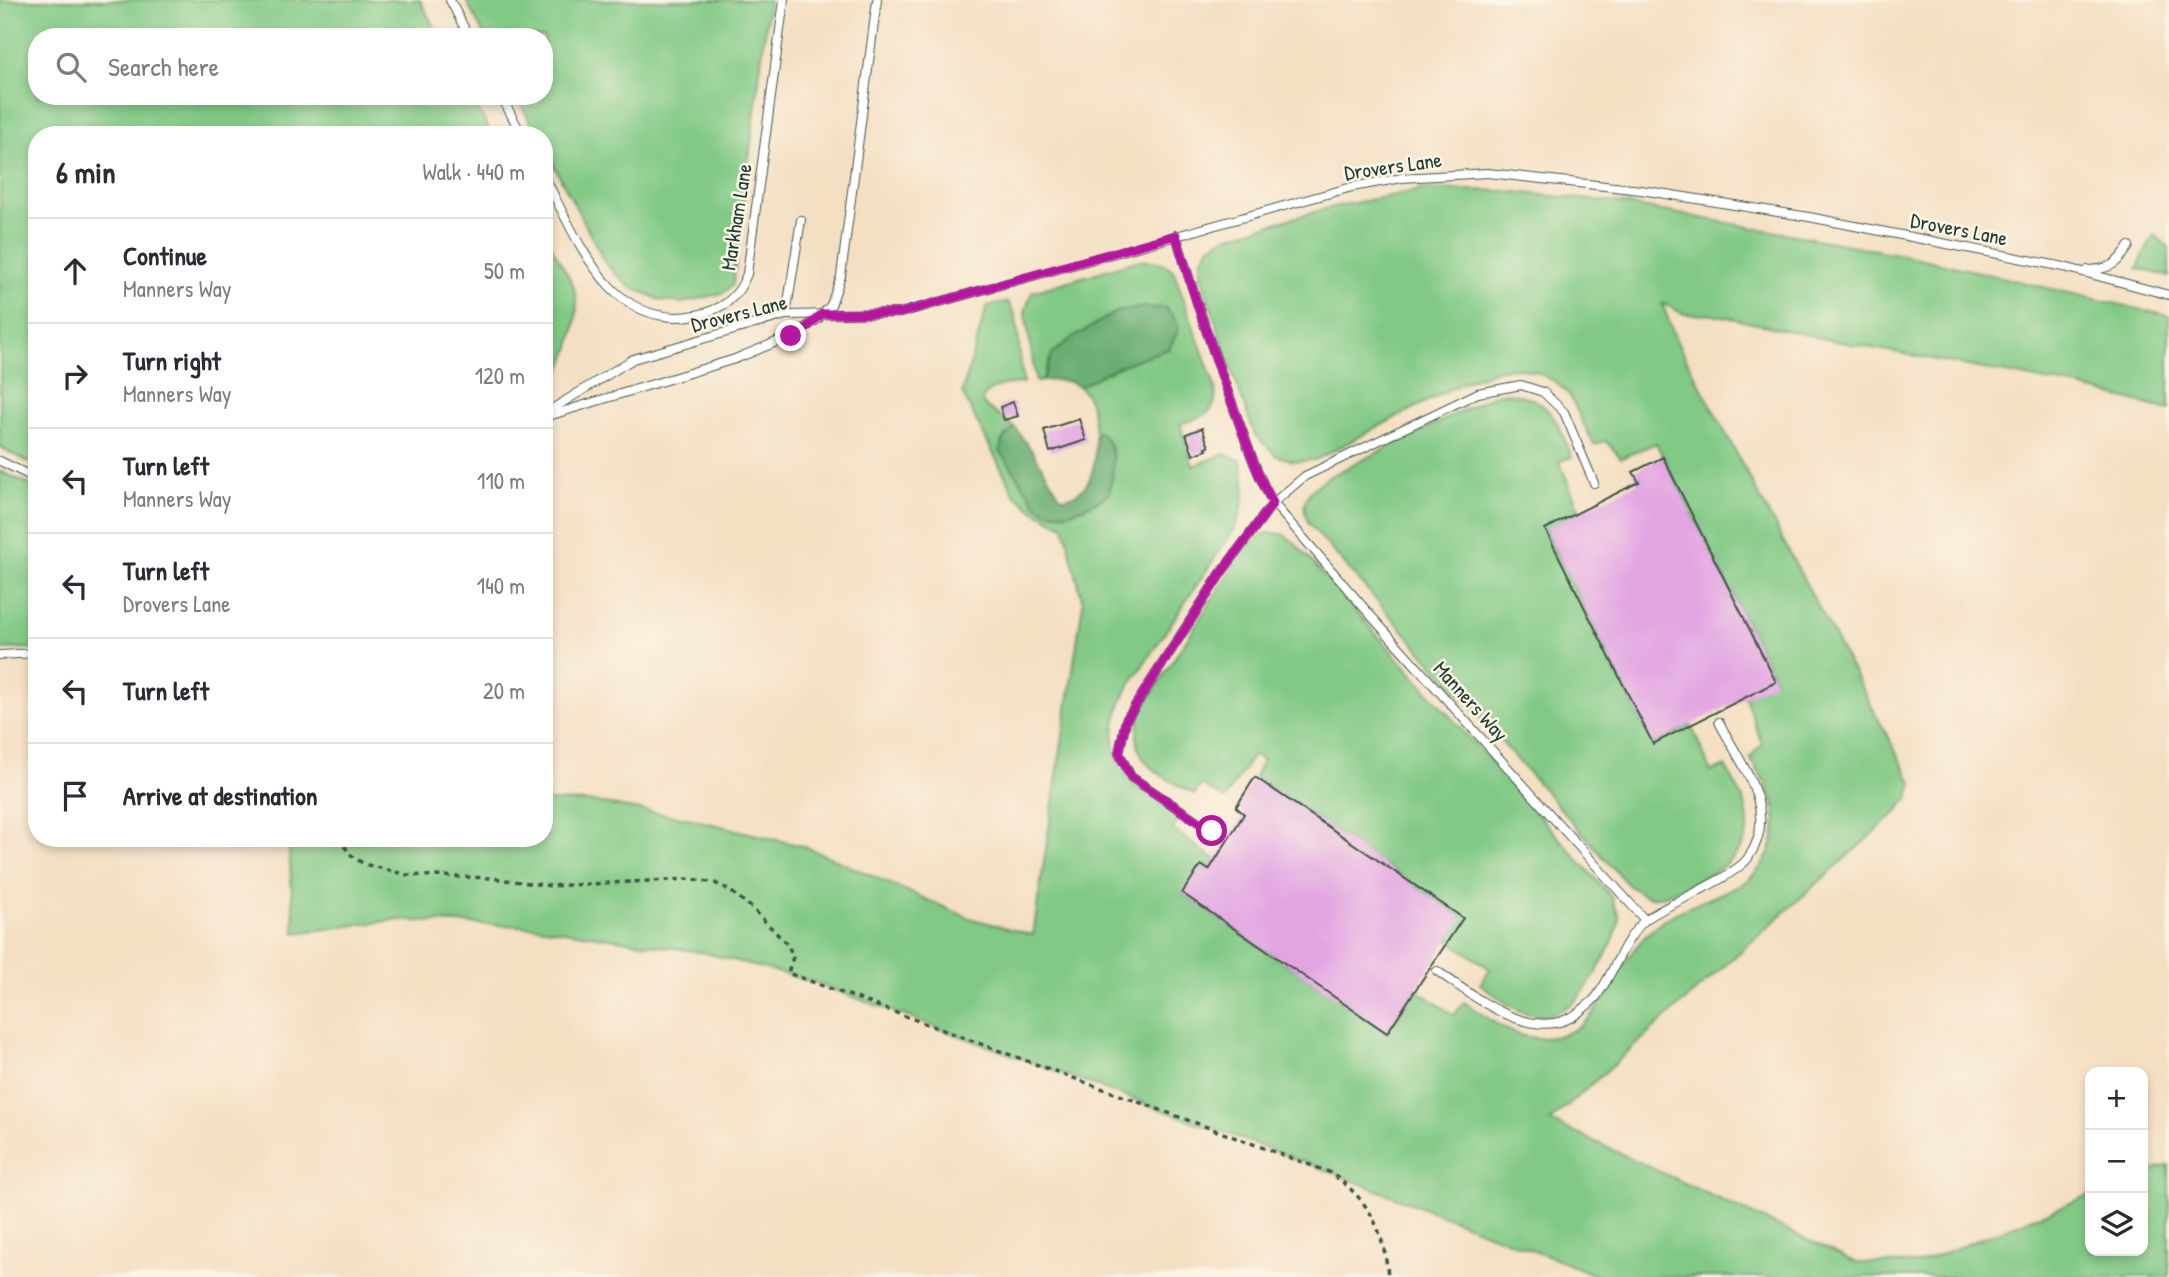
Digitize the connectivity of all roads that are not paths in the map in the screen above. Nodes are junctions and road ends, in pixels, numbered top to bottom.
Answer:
1 (450, 0) edge
2 (784, 0) edge
3 (877, 0) edge
4 (464, 28) edge
5 (506, 105) edge
6 (517, 126) edge
7 (553, 193) edge
8 (801, 220) dead end
9 (1176, 235) junction
10 (2129, 246) dead end
11 (2064, 267) junction
12 (2169, 295) edge
13 (822, 314) junction
14 (786, 315) junction
15 (553, 410) edge
16 (553, 413) edge
17 (0, 461) edge
18 (28, 475) edge
19 (1594, 483) dead end
20 (1273, 503) junction
21 (28, 653) edge
22 (0, 655) edge
23 (1718, 722) dead end
24 (1212, 831) dead end
25 (1645, 920) junction
26 (1437, 971) dead end

1 - 4 lane
2 - 7 lane, Markham Lane
3 - 13 lane
5 - 6 lane
8 - 14 lane
9 - 11 lane, Drovers Lane
9 - 13 lane, Drovers Lane
9 - 20 lane, Manners Way
10 - 11 lane
11 - 12 lane, Drovers Lane
13 - 14 lane, Drovers Lane
13 - 16 lane
14 - 15 lane, Drovers Lane
17 - 18 lane
19 - 20 lane
20 - 24 lane
20 - 25 lane, Manners Way
21 - 22 lane
23 - 25 lane
25 - 26 lane

